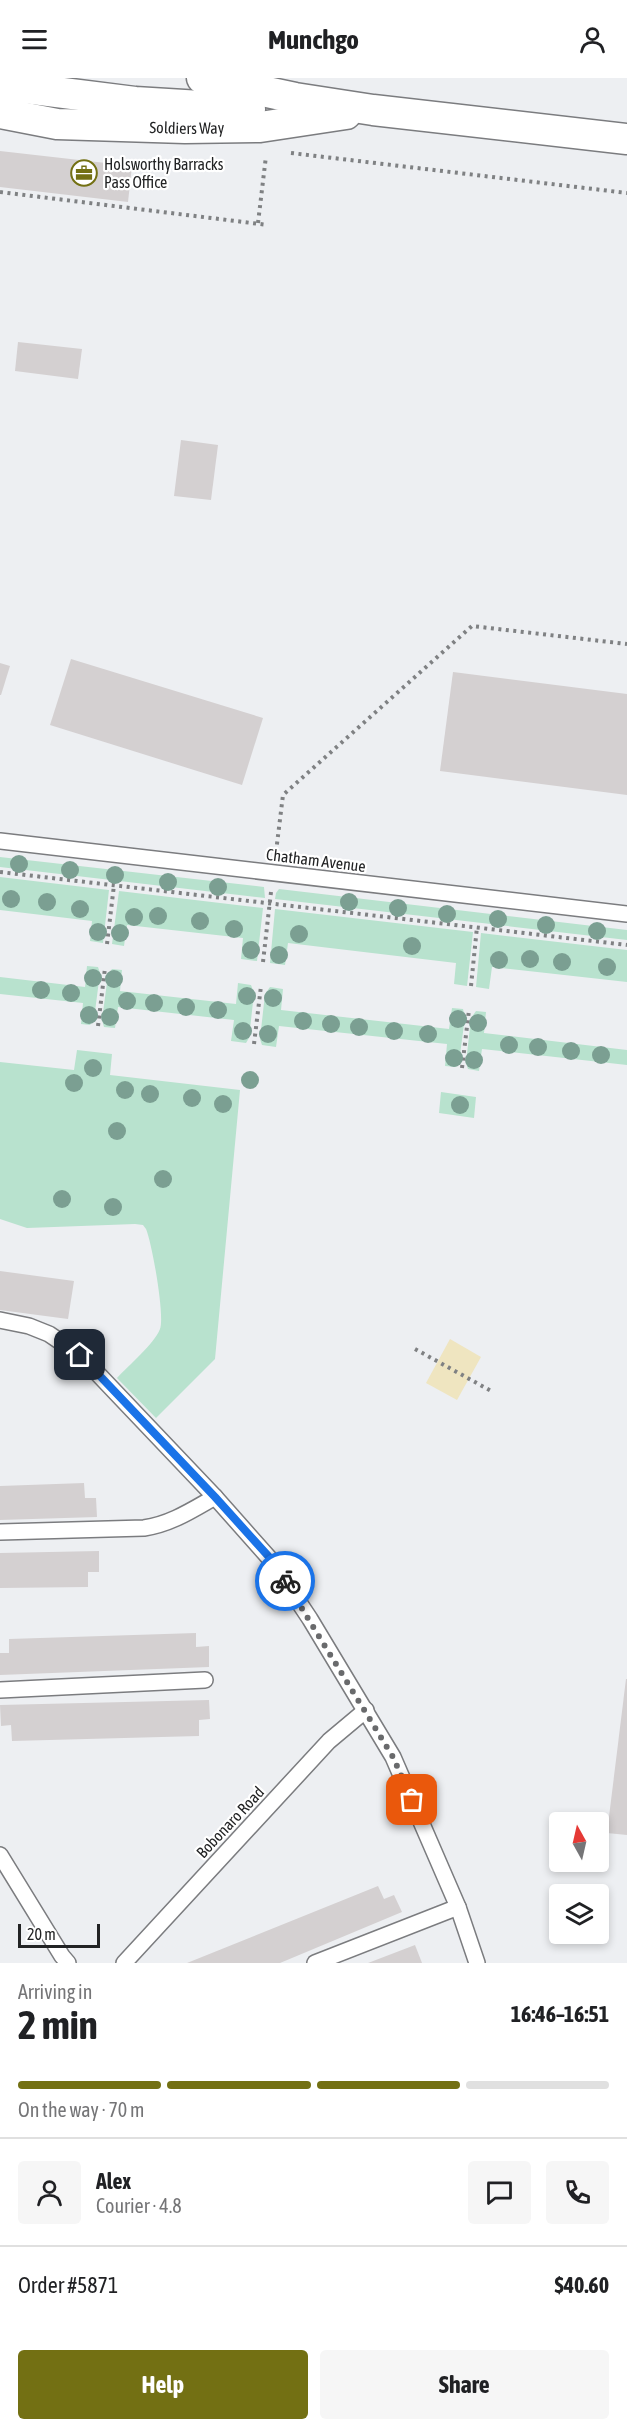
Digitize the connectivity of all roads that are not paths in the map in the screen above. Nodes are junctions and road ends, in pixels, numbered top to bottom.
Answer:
1 (202, 78) edge
2 (285, 78) edge
3 (0, 85) edge
4 (373, 110) junction
5 (0, 113) edge
6 (627, 139) edge
7 (0, 841) edge
8 (627, 914) edge
9 (0, 1320) edge
10 (215, 1497) junction
11 (0, 1532) edge
12 (206, 1680) dead end
13 (0, 1690) edge
14 (366, 1710) junction
15 (0, 1855) edge
16 (458, 1907) junction
17 (68, 1963) edge
18 (124, 1963) edge
19 (315, 1963) edge
20 (477, 1963) edge

1 - 4 street, Soldiers Way
2 - 4 street, Soldiers Way
3 - 4 street, Soldiers Way
4 - 5 street, Soldiers Way
4 - 6 street, Soldiers Way
7 - 8 lane, Chatham Avenue
9 - 10 lane
10 - 11 lane
10 - 14 lane
12 - 13 lane
14 - 16 lane
14 - 18 lane, Bobonaro Road
15 - 17 lane
16 - 19 lane
16 - 20 lane

